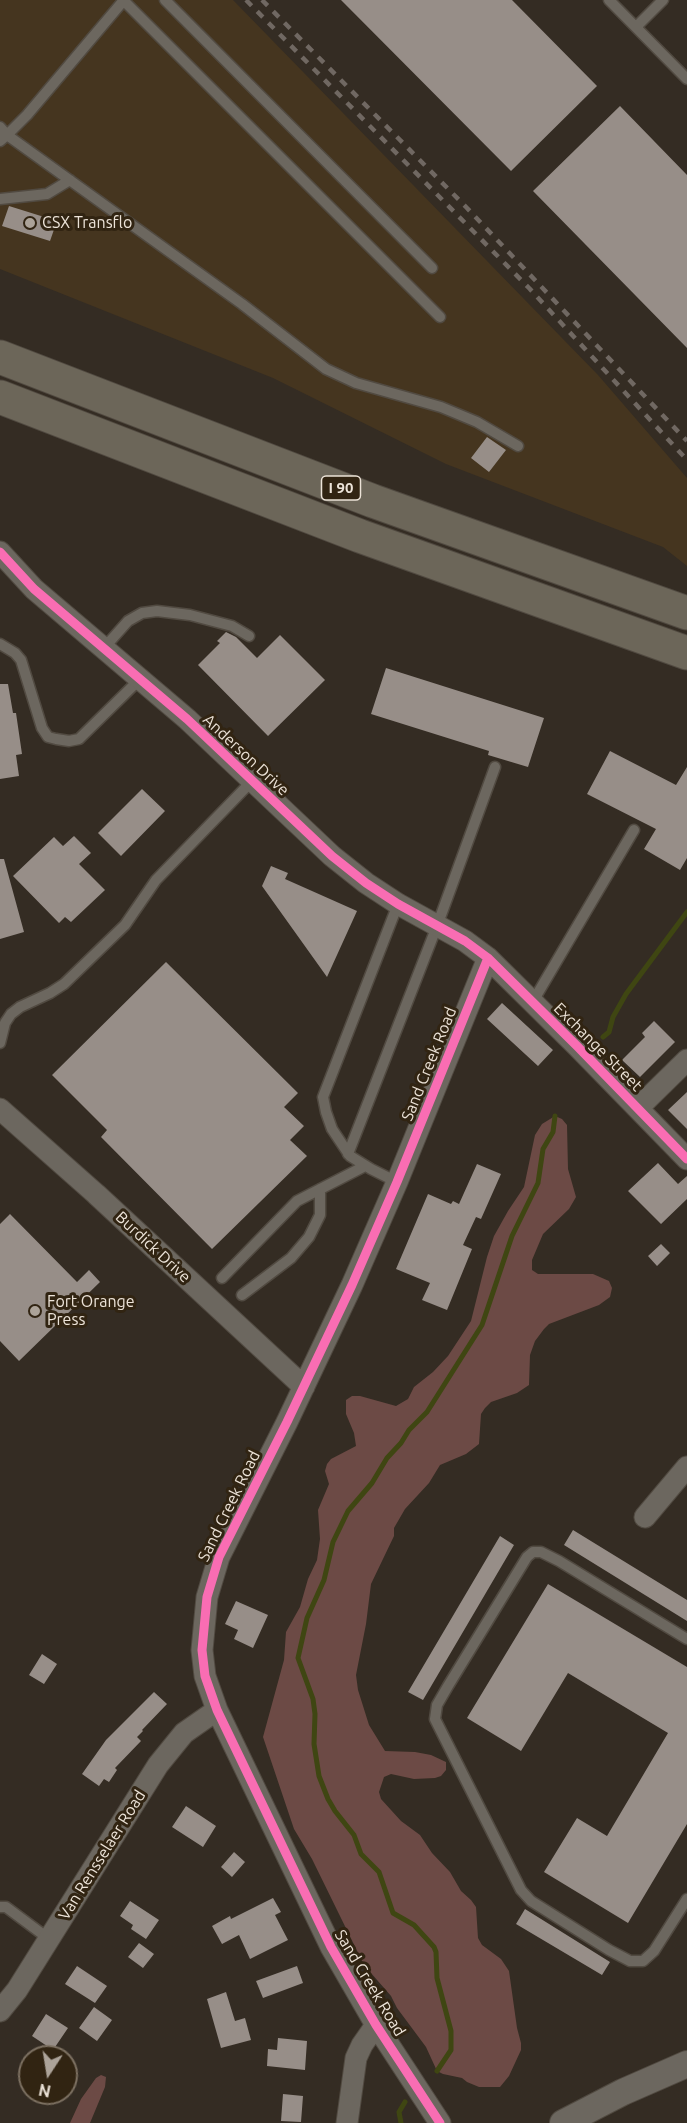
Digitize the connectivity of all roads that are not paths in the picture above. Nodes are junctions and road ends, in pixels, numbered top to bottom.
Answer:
1 (123, 0) edge
2 (165, 0) edge
3 (609, 0) edge
4 (663, 0) edge
5 (636, 27) junction
6 (687, 79) edge
7 (2, 134) edge
8 (70, 180) junction
9 (0, 199) edge
10 (432, 268) dead end
11 (440, 317) dead end
12 (0, 357) edge
13 (1, 398) edge
14 (518, 446) dead end
15 (0, 552) edge
16 (686, 612) edge
17 (249, 636) dead end
18 (0, 644) edge
19 (104, 648) junction
20 (687, 653) edge
21 (140, 679) junction
22 (495, 767) dead end
23 (252, 781) junction
24 (634, 830) dead end
25 (398, 904) junction
26 (437, 926) junction
27 (488, 958) junction
28 (532, 1003) junction
29 (0, 1043) edge
30 (687, 1060) edge
31 (638, 1108) junction
32 (0, 1109) edge
33 (9, 1124) edge
34 (348, 1154) junction
35 (687, 1159) edge
36 (365, 1166) junction
37 (397, 1182) junction
38 (320, 1189) junction
39 (222, 1278) dead end
40 (242, 1295) dead end
41 (304, 1387) junction
42 (687, 1467) edge
43 (645, 1516) dead end
44 (687, 1639) edge
45 (217, 1710) junction
46 (687, 1899) edge
47 (0, 1907) edge
48 (49, 1939) junction
49 (0, 2011) edge
50 (376, 2025) junction
51 (687, 2064) edge
52 (347, 2123) edge
53 (440, 2123) edge
54 (563, 2123) edge

1 - 7 lane
1 - 11 lane
2 - 10 lane
3 - 5 lane
4 - 5 lane
5 - 6 lane
7 - 8 lane
8 - 9 lane
8 - 14 lane
12 - 16 highway, I 90
13 - 20 highway, I 90
15 - 19 street, Anderson Drive
17 - 19 lane
18 - 21 lane
19 - 21 street, Anderson Drive
21 - 23 street, Anderson Drive
22 - 26 lane
23 - 25 street, Anderson Drive
23 - 29 lane
24 - 28 lane
25 - 26 street, Anderson Drive
25 - 34 lane
26 - 27 street, Anderson Drive
26 - 34 lane
27 - 28 street, Exchange Street
27 - 37 street, Sand Creek Road
28 - 31 street, Exchange Street
30 - 31 street
31 - 35 street, Exchange Street
32 - 33 street, Burdick Drive
33 - 41 street, Burdick Drive
34 - 36 lane
36 - 37 lane
36 - 38 lane
37 - 41 street, Sand Creek Road
38 - 39 lane
38 - 40 lane
41 - 45 street, Sand Creek Road
42 - 43 street
44 - 46 lane
45 - 48 street, Van Rensselaer Road
45 - 50 street, Sand Creek Road
47 - 48 lane
48 - 49 street, Van Rensselaer Road
50 - 52 street
50 - 53 street, Sand Creek Road
51 - 54 street

